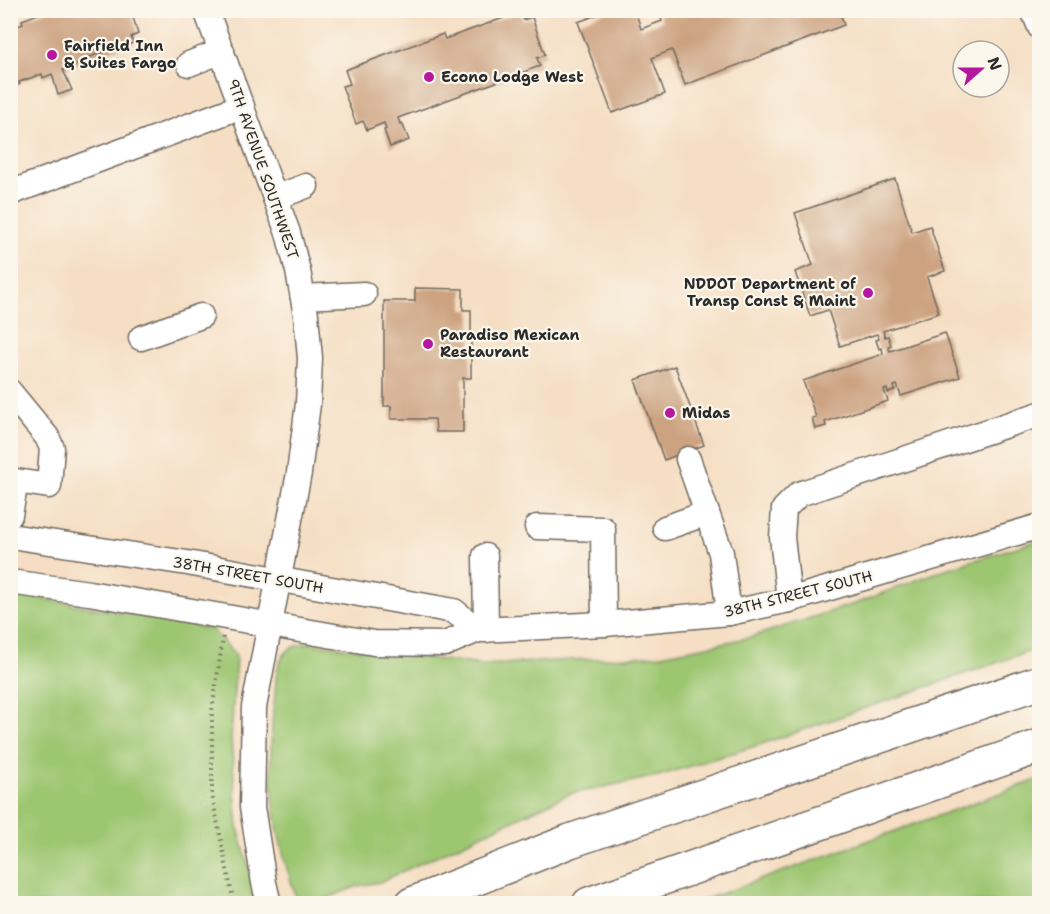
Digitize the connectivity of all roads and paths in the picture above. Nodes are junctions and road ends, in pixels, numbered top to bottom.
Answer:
1 (206, 10) edge
2 (1032, 10) edge
3 (1040, 27) edge
4 (222, 51) junction
5 (189, 64) dead end
6 (242, 106) junction
7 (306, 186) dead end
8 (10, 193) edge
9 (275, 198) junction
10 (364, 294) dead end
11 (303, 297) junction
12 (201, 315) dead end
13 (141, 338) dead end
14 (10, 392) edge
15 (1040, 414) edge
16 (688, 459) dead end
17 (13, 480) edge
18 (707, 513) junction
19 (10, 515) edge
20 (537, 526) dead end
21 (1040, 526) edge
22 (664, 528) dead end
23 (10, 536) edge
24 (485, 555) dead end
25 (278, 580) junction
26 (10, 582) edge
27 (789, 600) junction
28 (729, 614) junction
29 (270, 624) junction
30 (604, 624) junction
31 (482, 630) junction
32 (224, 635) dead end
33 (1040, 682) edge
34 (1040, 746) edge
35 (234, 903) edge
36 (269, 903) edge
37 (412, 903) edge
38 (589, 903) edge

1 - 4 street, 9TH AVENUE SOUTHWEST
2 - 3 street
4 - 5 street
4 - 6 street, 9TH AVENUE SOUTHWEST
6 - 8 street
6 - 9 street, 9TH AVENUE SOUTHWEST
7 - 9 street
9 - 11 street, 9TH AVENUE SOUTHWEST
10 - 11 street
11 - 25 street, 9TH AVENUE SOUTHWEST
12 - 13 street
14 - 17 street
15 - 27 street
16 - 18 street
17 - 19 street
18 - 22 street
18 - 28 street
20 - 30 street
21 - 27 street, 38TH STREET SOUTH
23 - 25 street, 38TH STREET SOUTH
24 - 31 street
25 - 29 street, 9TH AVENUE SOUTHWEST
25 - 31 street, 38TH STREET SOUTH
26 - 29 street, 38TH STREET SOUTH
27 - 28 street, 38TH STREET SOUTH
28 - 30 street, 38TH STREET SOUTH
29 - 31 street, 38TH STREET SOUTH
29 - 36 street, 9TH AVENUE SOUTHWEST
30 - 31 street, 38TH STREET SOUTH
32 - 35 path
33 - 37 highway
34 - 38 highway

